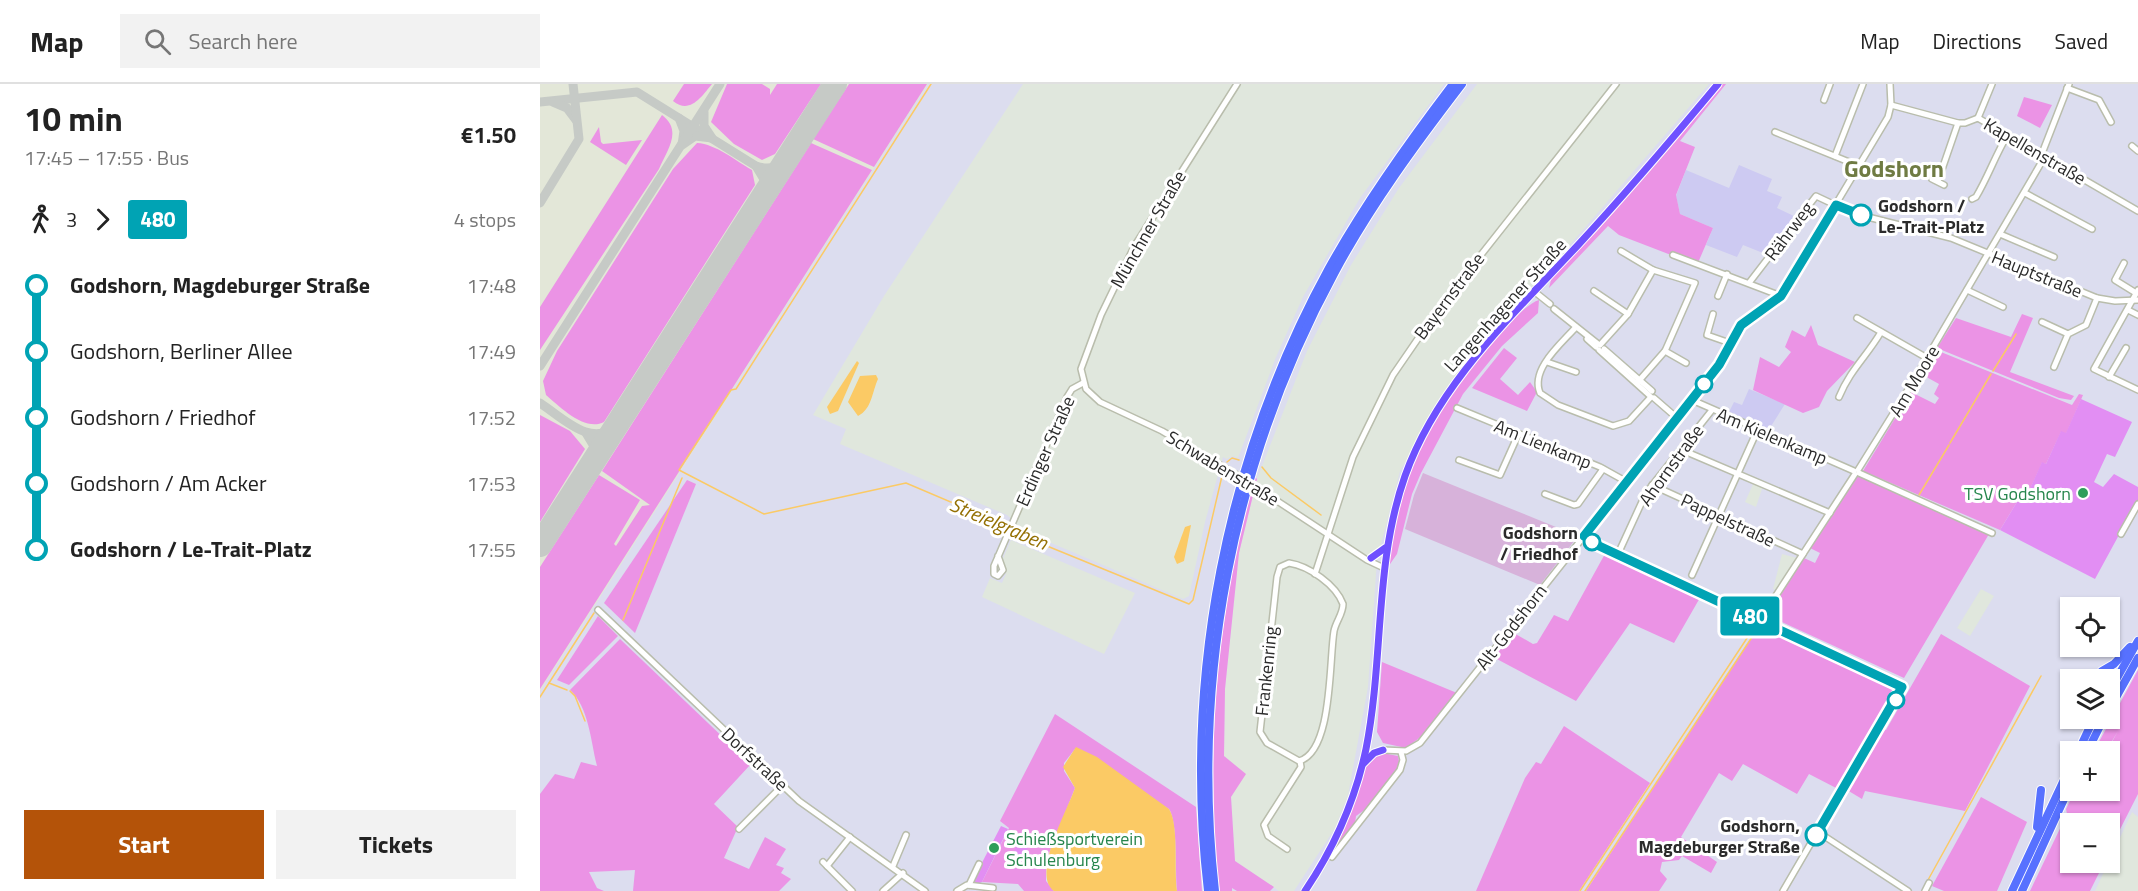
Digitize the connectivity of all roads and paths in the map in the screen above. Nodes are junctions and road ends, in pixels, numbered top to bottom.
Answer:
1 (1237, 84) edge
2 (1453, 84) edge
3 (1462, 84) edge
4 (1616, 84) edge
5 (1718, 84) edge
6 (1830, 84) edge
7 (1863, 84) edge
8 (1890, 84) edge
9 (1992, 84) edge
10 (2068, 86) edge
11 (1824, 100) dead end
12 (1892, 105) junction
13 (1978, 118) junction
14 (2111, 122) dead end
15 (1958, 123) junction
16 (1775, 132) dead end
17 (2007, 136) junction
18 (2132, 146) dead end
19 (2138, 151) edge
20 (1835, 156) junction
21 (2043, 157) junction
22 (1859, 166) junction
23 (1944, 184) dead end
24 (2025, 193) junction
25 (1972, 199) dead end
26 (1836, 205) junction
27 (2138, 212) edge
28 (2092, 229) dead end
29 (2000, 234) junction
30 (1621, 251) dead end
31 (1988, 254) junction
32 (1673, 255) dead end
33 (2054, 257) dead end
34 (2124, 263) dead end
35 (1653, 270) junction
36 (1726, 274) junction
37 (1749, 283) junction
38 (1967, 290) junction
39 (1535, 291) junction
40 (1594, 291) dead end
41 (2137, 291) edge
42 (1718, 296) dead end
43 (1781, 296) junction
44 (2097, 298) junction
45 (2135, 301) edge
46 (2003, 307) dead end
47 (2128, 310) junction
48 (1628, 314) junction
49 (1713, 314) dead end
50 (2138, 315) edge
51 (1857, 318) dead end
52 (2042, 322) dead end
53 (1576, 327) junction
54 (1881, 332) junction
55 (2068, 334) junction
56 (1730, 343) junction
57 (1599, 347) junction
58 (2126, 348) dead end
59 (1665, 351) junction
60 (1927, 358) junction
61 (1547, 362) junction
62 (1686, 363) dead end
63 (2054, 366) dead end
64 (1576, 372) dead end
65 (2109, 377) junction
66 (1639, 382) junction
67 (1083, 383) junction
68 (2138, 390) edge
69 (1652, 395) junction
70 (1839, 397) dead end
71 (1692, 400) junction
72 (1457, 408) dead end
73 (1712, 410) junction
74 (1678, 417) junction
75 (1757, 431) junction
76 (1518, 435) junction
77 (1689, 453) dead end
78 (1458, 460) dead end
79 (1603, 469) junction
80 (1856, 472) junction
81 (1738, 473) junction
82 (1627, 482) junction
83 (1652, 485) junction
84 (1545, 494) dead end
85 (2138, 504) edge
86 (1830, 513) junction
87 (1719, 516) junction
88 (1992, 533) dead end
89 (1328, 534) junction
90 (2121, 534) dead end
91 (1584, 536) junction
92 (1387, 546) junction
93 (1618, 554) junction
94 (1803, 554) junction
95 (999, 556) dead end
96 (1362, 556) junction
97 (1371, 558) junction
98 (1384, 564) junction
99 (1315, 574) junction
100 (1692, 575) dead end
101 (598, 610) dead end
102 (1760, 620) junction
103 (2138, 636) edge
104 (2138, 641) edge
105 (2138, 658) edge
106 (2105, 669) edge
107 (2120, 673) edge
108 (2120, 690) edge
109 (1366, 746) junction
110 (1381, 751) junction
111 (1401, 752) junction
112 (1300, 761) junction
113 (1362, 765) junction
114 (783, 785) junction
115 (2060, 788) edge
116 (2041, 790) dead end
117 (2063, 801) edge
118 (739, 829) dead end
119 (1818, 832) junction
120 (906, 835) dead end
121 (850, 837) junction
122 (2033, 845) junction
123 (1287, 849) dead end
124 (1332, 857) dead end
125 (979, 864) dead end
126 (893, 866) junction
127 (903, 873) junction
128 (1929, 883) dead end
129 (969, 885) junction
130 (993, 888) dead end
131 (852, 891) edge
132 (883, 891) edge
133 (925, 891) edge
134 (957, 891) edge
135 (1208, 891) edge
136 (1215, 891) edge
137 (1305, 891) edge
138 (1784, 891) edge
139 (1908, 891) edge
140 (1925, 891) edge
141 (2012, 891) edge
142 (2022, 891) edge

1 - 67 street, Münchner Straße
2 - 135 highway
3 - 136 highway
4 - 89 street, Bayernstraße
5 - 39 main road, Langenhagener Straße
6 - 11 street
7 - 20 street
8 - 12 street
9 - 13 street
10 - 14 street
10 - 21 street, Am Moore
12 - 15 street, Kapellenstraße
12 - 22 street, Alt-Godshorn
13 - 15 street, Kapellenstraße
13 - 17 street, Kapellenstraße
15 - 23 street
16 - 20 street
17 - 21 street, Kapellenstraße
17 - 25 street
18 - 19 street
20 - 22 street
21 - 24 street, Am Moore
21 - 27 street, Kapellenstraße
22 - 26 street, Alt-Godshorn
24 - 28 street
24 - 29 street, Am Moore
26 - 31 street, Hauptstraße
26 - 37 street, Rährweg
26 - 43 street, Alt-Godshorn
29 - 31 street, Am Moore
29 - 33 street
30 - 35 street
31 - 38 street, Am Moore
31 - 44 street, Hauptstraße
32 - 36 street
34 - 41 street
35 - 48 street
35 - 59 street
36 - 37 street
36 - 42 street
37 - 43 street
38 - 46 street
38 - 60 street, Am Moore
39 - 53 street
39 - 92 main road, Langenhagener Straße
40 - 48 street
41 - 45 street
43 - 56 street, Alt-Godshorn
44 - 45 street, Hauptstraße
44 - 55 street
45 - 47 street
47 - 50 street
47 - 65 street
48 - 57 street
49 - 56 street
51 - 54 street
52 - 55 street
53 - 57 street
53 - 61 street
54 - 60 street
54 - 70 street
55 - 63 street
56 - 71 street, Alt-Godshorn
57 - 66 street
58 - 65 street
59 - 62 street
59 - 66 street
60 - 80 street, Am Moore
61 - 64 street
61 - 69 street
65 - 68 street
66 - 69 street
67 - 89 street, Schwabenstraße, bridge
67 - 95 street, Erdinger Straße
69 - 74 street
71 - 73 street, Am Kielenkamp
71 - 74 street, Alt-Godshorn
72 - 76 street, Am Lienkamp
73 - 75 street, Am Kielenkamp
73 - 83 street, Ahornstraße
74 - 82 street, Alt-Godshorn
75 - 80 street, Am Kielenkamp
75 - 81 street
76 - 78 street
76 - 79 street, Am Lienkamp
77 - 81 street
79 - 82 street, Am Lienkamp
79 - 84 street
80 - 86 street, Am Moore
80 - 88 street, Am Kielenkamp
81 - 86 street
81 - 87 street
82 - 91 street, Alt-Godshorn
83 - 87 street, Pappelstraße
83 - 93 street, Ahornstraße
85 - 90 street
86 - 94 street, Am Moore
87 - 94 street, Pappelstraße
87 - 100 street
89 - 96 street, Schwabenstraße
89 - 99 street
91 - 93 street
91 - 111 street, Alt-Godshorn
92 - 97 main road
92 - 98 main road, Langenhagener Straße
93 - 102 street
94 - 102 street, Am Moore
96 - 97 street, Schwabenstraße
96 - 98 street, Schwabenstraße
97 - 98 street, Schwabenstraße
98 - 109 main road, Langenhagener Straße
99 - 112 street, Frankenring
99 - 112 street, Frankenring
101 - 114 street, Dorfstraße
102 - 119 street
103 - 106 highway
104 - 107 highway
105 - 108 highway
109 - 110 main road
109 - 113 main road, Langenhagener Straße
110 - 111 street
110 - 113 main road
111 - 124 street
112 - 123 street
113 - 137 main road, Langenhagener Straße
114 - 118 street
114 - 121 street, Dorfstraße
115 - 122 highway
116 - 122 highway
117 - 142 highway
119 - 138 street
119 - 139 street
120 - 126 street
121 - 126 street, Dorfstraße
121 - 131 street
122 - 141 highway
125 - 129 street
126 - 127 street, Dorfstraße
127 - 132 street
127 - 133 street, Dorfstraße
128 - 140 street
129 - 130 street
129 - 134 street

